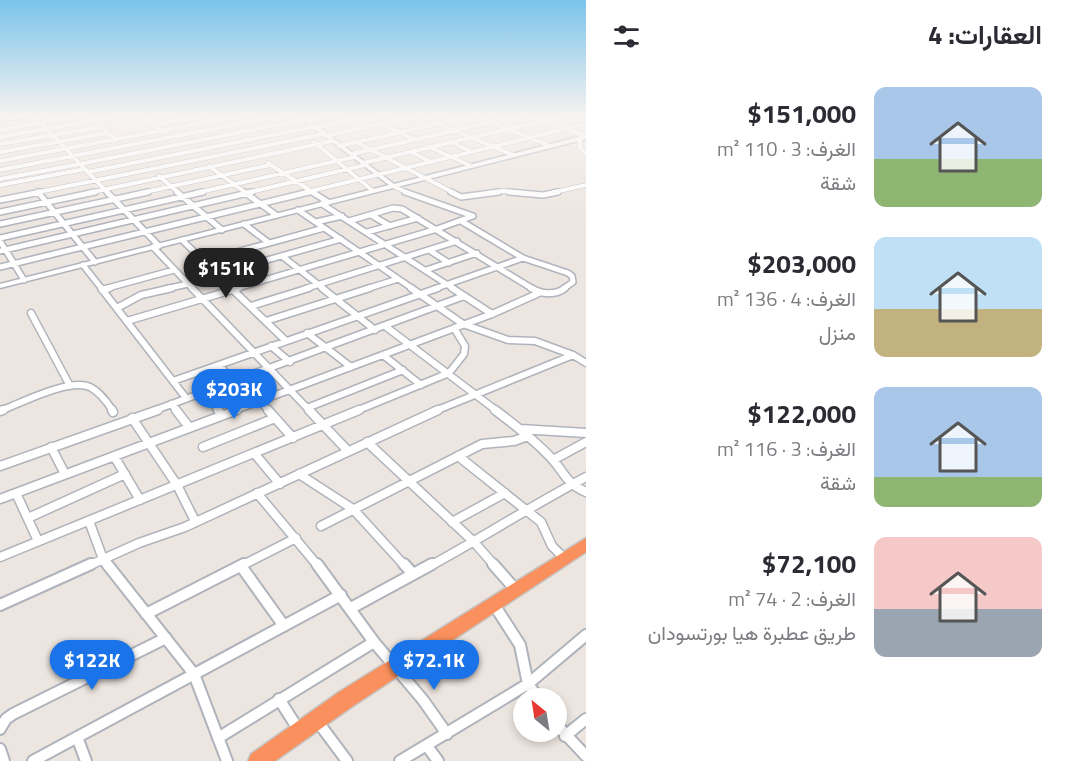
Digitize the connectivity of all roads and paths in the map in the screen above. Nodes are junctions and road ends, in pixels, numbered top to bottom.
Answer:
1 (9, 151) edge
2 (48, 152) edge
3 (70, 152) edge
4 (93, 152) edge
5 (129, 152) edge
6 (144, 152) edge
7 (190, 152) joint
8 (234, 152) edge
9 (250, 152) edge
10 (283, 152) edge
11 (326, 152) edge
12 (348, 152) edge
13 (366, 152) edge
14 (375, 152) edge
15 (411, 152) joint
16 (439, 152) edge
17 (472, 152) edge
18 (504, 152) edge
19 (527, 152) edge
20 (132, 154) junction
21 (74, 155) junction
22 (353, 155) junction
23 (513, 155) junction
24 (259, 157) junction
25 (14, 158) junction
26 (386, 158) junction
27 (452, 158) junction
28 (200, 159) junction
29 (337, 160) junction
30 (0, 161) edge
31 (142, 161) junction
32 (431, 162) junction
33 (80, 164) junction
34 (364, 164) junction
35 (270, 165) junction
36 (21, 166) junction
37 (471, 166) junction
38 (211, 167) junction
39 (407, 168) junction
40 (55, 169) junction
41 (150, 169) junction
42 (348, 169) junction
43 (0, 170) edge
44 (86, 170) junction
45 (283, 173) junction
46 (27, 174) junction
47 (60, 174) junction
48 (222, 175) junction
49 (378, 175) junction
50 (50, 176) junction
51 (160, 178) junction
52 (425, 178) junction
53 (0, 179) edge
54 (360, 179) junction
55 (96, 180) junction
56 (296, 182) junction
57 (234, 184) junction
58 (586, 184) edge
59 (0, 185) edge
60 (19, 186) junction
61 (393, 186) junction
62 (171, 187) junction
63 (59, 188) junction
64 (105, 189) junction
65 (311, 191) junction
66 (373, 191) junction
67 (38, 192) junction
68 (247, 193) junction
69 (182, 195) junction
70 (114, 199) junction
71 (0, 200) edge
72 (47, 202) junction
73 (325, 203) junction
74 (260, 204) junction
75 (194, 206) junction
76 (124, 209) junction
77 (298, 210) junction
78 (0, 212) edge
79 (55, 212) junction
80 (276, 215) junction
81 (371, 215) junction
82 (342, 216) junction
83 (207, 217) junction
84 (418, 218) junction
85 (135, 220) junction
86 (349, 221) junction
87 (461, 221) junction
88 (316, 222) junction
89 (64, 223) junction
90 (0, 224) edge
91 (244, 224) junction
92 (390, 226) junction
93 (324, 228) junction
94 (437, 229) junction
95 (222, 230) junction
96 (146, 232) junction
97 (367, 232) junction
98 (72, 234) junction
99 (0, 239) edge
100 (340, 239) junction
101 (182, 240) junction
102 (457, 241) junction
103 (269, 243) junction
104 (386, 244) junction
105 (156, 246) junction
106 (83, 247) junction
107 (429, 250) junction
108 (3, 251) edge
109 (359, 252) junction
110 (477, 253) junction
111 (282, 256) junction
112 (406, 257) junction
113 (523, 258) junction
114 (204, 261) junction
115 (94, 262) junction
116 (449, 263) junction
117 (14, 264) junction
118 (83, 265) junction
119 (379, 266) junction
120 (0, 267) edge
121 (499, 268) junction
122 (174, 270) junction
123 (299, 270) junction
124 (426, 270) junction
125 (218, 274) junction
126 (398, 279) junction
127 (24, 280) junction
128 (188, 284) junction
129 (318, 285) junction
130 (448, 285) junction
131 (0, 286) edge
132 (234, 289) junction
133 (102, 290) junction
134 (539, 293) junction
135 (421, 295) junction
136 (464, 296) junction
137 (335, 298) junction
138 (202, 299) junction
139 (250, 306) junction
140 (437, 306) junction
141 (117, 308) junction
142 (31, 313) dead end
143 (492, 314) junction
144 (357, 316) junction
145 (127, 321) junction
146 (266, 321) junction
147 (463, 324) junction
148 (385, 326) junction
149 (454, 328) junction
150 (375, 330) junction
151 (308, 333) junction
152 (286, 340) junction
153 (272, 345) junction
154 (410, 345) junction
155 (326, 348) junction
156 (253, 352) junction
157 (383, 355) junction
158 (573, 355) junction
159 (290, 362) junction
160 (586, 363) edge
161 (219, 365) junction
162 (351, 367) junction
163 (269, 370) junction
164 (402, 370) junction
165 (449, 374) junction
166 (173, 381) junction
167 (233, 381) junction
168 (421, 385) junction
169 (70, 386) junction
170 (288, 389) junction
171 (203, 392) junction
172 (475, 395) junction
173 (186, 398) junction
174 (259, 400) junction
175 (171, 404) junction
176 (307, 408) junction
177 (0, 411) edge
178 (113, 412) dead end
179 (221, 414) junction
180 (132, 418) junction
181 (275, 418) junction
182 (324, 425) junction
183 (189, 427) junction
184 (520, 429) junction
185 (586, 433) edge
186 (528, 436) junction
187 (293, 438) junction
188 (149, 442) junction
189 (367, 442) junction
190 (586, 442) edge
191 (51, 447) junction
192 (203, 447) dead end
193 (347, 450) junction
194 (254, 453) junction
195 (114, 456) junction
196 (458, 456) junction
197 (552, 460) junction
198 (0, 466) edge
199 (65, 474) junction
200 (125, 474) junction
201 (299, 474) junction
202 (586, 477) edge
203 (409, 481) junction
204 (280, 484) junction
205 (177, 485) junction
206 (572, 486) junction
207 (584, 491) edge
208 (16, 493) junction
209 (257, 493) junction
210 (505, 493) junction
211 (0, 499) edge
212 (140, 500) junction
213 (586, 501) edge
214 (353, 509) junction
215 (526, 509) junction
216 (28, 518) junction
217 (89, 520) junction
218 (195, 521) junction
219 (452, 522) junction
220 (321, 526) dead end
221 (296, 538) junction
222 (38, 541) junction
223 (474, 542) junction
224 (586, 544) edge
225 (0, 557) edge
226 (564, 558) junction
227 (103, 559) junction
228 (241, 566) junction
229 (413, 574) junction
230 (515, 589) junction
231 (341, 595) junction
232 (493, 603) junction
233 (0, 605) edge
234 (351, 608) junction
235 (146, 614) junction
236 (284, 626) junction
237 (586, 635) edge
238 (166, 638) junction
239 (374, 642) junction
240 (396, 666) junction
241 (194, 674) junction
242 (528, 684) junction
243 (531, 688) edge
244 (279, 699) junction
245 (586, 719) edge
246 (316, 720) junction
247 (0, 729) edge
248 (300, 732) junction
249 (447, 734) junction
250 (567, 734) edge
251 (77, 737) junction
252 (218, 738) junction
253 (567, 738) edge
254 (427, 746) junction
255 (0, 749) edge
256 (586, 756) edge
257 (4, 761) edge
258 (33, 761) edge
259 (86, 761) edge
260 (227, 761) edge
261 (258, 761) edge
262 (346, 761) edge
263 (400, 761) edge
264 (438, 761) edge
265 (578, 761) edge

1 - 25 street
2 - 25 street
3 - 21 street
4 - 21 street
5 - 20 street
6 - 20 street
7 - 28 street
7 - 31 street
8 - 28 street
9 - 24 street
10 - 24 street
11 - 29 street
12 - 22 street
13 - 22 street
14 - 26 street
15 - 26 street
15 - 32 street
16 - 27 street
17 - 27 street
18 - 23 street
19 - 23 street
20 - 31 street
20 - 33 street
21 - 33 street
21 - 36 street
22 - 29 street
22 - 34 street
23 - 37 street
24 - 35 street
24 - 38 street
25 - 30 street
25 - 36 street
26 - 34 street
26 - 39 street
27 - 32 street
27 - 37 street
28 - 38 street
28 - 41 street
29 - 42 street
29 - 45 street
31 - 41 street
31 - 44 street
32 - 39 street
33 - 40 street
33 - 44 street
34 - 42 street
34 - 49 street
35 - 45 street
35 - 48 street
36 - 43 street
36 - 46 street
37 - 52 street
38 - 48 street
38 - 51 street
39 - 49 street
39 - 52 street
40 - 46 street
40 - 47 street
41 - 51 street
41 - 55 street
42 - 54 street
42 - 56 street
44 - 47 street
44 - 55 street
45 - 56 street
45 - 57 street
46 - 60 street
47 - 50 street
48 - 57 street
48 - 62 street
49 - 54 street
49 - 61 street
50 - 60 street
50 - 63 street
51 - 62 street
51 - 64 street
52 - 58 street
52 - 61 street
53 - 60 street
54 - 65 street
54 - 66 street
55 - 63 street
55 - 64 street
56 - 65 street
56 - 68 street
57 - 68 street
57 - 69 street
59 - 60 street
60 - 67 street
60 - 71 street
61 - 66 street
61 - 87 street
62 - 69 street
62 - 70 street
63 - 67 street
64 - 70 street
64 - 72 street
65 - 73 street
65 - 74 street
66 - 73 street
67 - 72 street
68 - 74 street
68 - 75 street
69 - 75 street
69 - 76 street
70 - 76 street
70 - 79 street
72 - 78 street
72 - 79 street
73 - 77 street
73 - 82 street
74 - 80 street
74 - 83 street
75 - 83 street
75 - 85 street
76 - 85 street
76 - 89 street
77 - 80 street
77 - 88 street
79 - 89 street
79 - 90 street
80 - 91 street
81 - 84 street
81 - 86 street
81 - 92 street
82 - 86 street
82 - 88 street
83 - 95 street
83 - 96 street
84 - 92 street
84 - 94 street
85 - 96 street
85 - 98 street
86 - 97 street
87 - 94 street
87 - 113 street
88 - 93 street
89 - 98 street
89 - 99 street
91 - 95 street
91 - 103 street
92 - 97 street
93 - 100 street
93 - 103 street
94 - 102 street
94 - 104 street
95 - 101 street
96 - 105 street
96 - 106 street
97 - 104 street
98 - 106 street
98 - 108 street
99 - 108 street
100 - 109 street
100 - 111 street
101 - 105 street
101 - 114 street
102 - 107 street
102 - 110 street
103 - 114 street
104 - 109 street
104 - 112 street
105 - 115 street
105 - 122 street
106 - 115 street
106 - 117 street
107 - 112 street
107 - 116 street
108 - 117 street
109 - 119 street
109 - 123 street
110 - 116 street
110 - 121 street
111 - 123 street
111 - 125 street
112 - 119 street
112 - 124 street
113 - 121 street
113 - 134 street
114 - 125 street
115 - 118 street
116 - 124 street
117 - 120 street
117 - 127 street
118 - 127 street
118 - 133 street
119 - 126 street
119 - 129 street
121 - 130 street
121 - 134 street
122 - 128 street
122 - 133 street
123 - 129 street
123 - 132 street
124 - 130 street
125 - 132 street
126 - 135 street
126 - 137 street
127 - 131 street
128 - 138 street
128 - 141 street
129 - 137 street
129 - 139 street
130 - 135 street
130 - 136 street
132 - 138 street
132 - 139 street
133 - 141 street
134 - 143 street
135 - 140 street
135 - 144 street
136 - 140 street
136 - 143 street
137 - 144 street
137 - 146 street
138 - 145 street
138 - 156 street
139 - 146 street
140 - 147 street
140 - 148 street
141 - 145 street
142 - 169 street
143 - 147 street
144 - 150 street
144 - 151 street
145 - 166 street
146 - 152 street
147 - 149 street
147 - 158 street
148 - 150 street
148 - 154 street
149 - 154 street
149 - 165 street
150 - 155 street
151 - 152 street
151 - 155 street
152 - 153 street
153 - 156 street
153 - 159 street
154 - 157 street
154 - 165 street
155 - 159 street
155 - 162 street
156 - 161 street
156 - 163 street
157 - 162 street
157 - 164 street
158 - 160 street
158 - 172 street
159 - 163 street
161 - 166 street
161 - 167 street
162 - 170 street
163 - 167 street
163 - 170 street
164 - 168 street
164 - 176 street
165 - 168 street
165 - 172 street
166 - 173 street
167 - 171 street
168 - 182 street
169 - 177 street
169 - 178 street
170 - 174 street
170 - 176 street
171 - 173 street
171 - 179 street
172 - 184 street
172 - 189 street
173 - 175 street
174 - 179 street
174 - 181 street
175 - 180 street
175 - 183 street
176 - 182 street
179 - 183 street
180 - 188 street
180 - 191 street
181 - 187 street
181 - 192 street
182 - 187 street
182 - 193 street
183 - 188 street
184 - 185 street
184 - 186 street
186 - 196 street
186 - 197 street
187 - 194 street
188 - 195 street
188 - 205 street
189 - 193 street
189 - 203 street
190 - 197 street
191 - 198 street
191 - 199 street
193 - 201 street
194 - 204 street
194 - 205 street
195 - 199 street
195 - 200 street
196 - 203 street
196 - 210 street
197 - 206 street
199 - 208 street
200 - 212 street
200 - 216 street
201 - 204 street
201 - 214 street
202 - 206 street
203 - 214 street
203 - 219 street
204 - 209 street
205 - 212 street
205 - 218 street
206 - 207 street
206 - 215 street
207 - 213 street
208 - 211 street
208 - 216 street
209 - 218 street
209 - 221 street
210 - 215 street
210 - 219 street
212 - 217 street
214 - 220 street
214 - 229 street
215 - 223 street
215 - 226 street
216 - 222 street
217 - 222 street
217 - 227 street
218 - 227 street
219 - 223 street
221 - 228 street
221 - 231 street
222 - 225 street
223 - 229 street
223 - 230 street
224 - 226 highway
226 - 230 highway
227 - 233 street
227 - 235 street
228 - 235 street
228 - 236 street
229 - 234 street
230 - 232 highway
231 - 234 street
231 - 236 street
232 - 240 highway
232 - 242 street
234 - 239 street
235 - 238 street
236 - 241 street
237 - 242 street
238 - 241 street
238 - 247 street
239 - 240 street
239 - 244 street
240 - 246 highway
240 - 249 street
241 - 251 street
241 - 252 street
242 - 243 street
242 - 249 street
244 - 248 street
244 - 252 street
245 - 250 street
246 - 248 highway
246 - 262 street
248 - 261 highway
249 - 254 street
251 - 258 street
251 - 259 street
252 - 260 street
253 - 256 street
254 - 263 street
254 - 264 street
255 - 257 street
256 - 265 street

